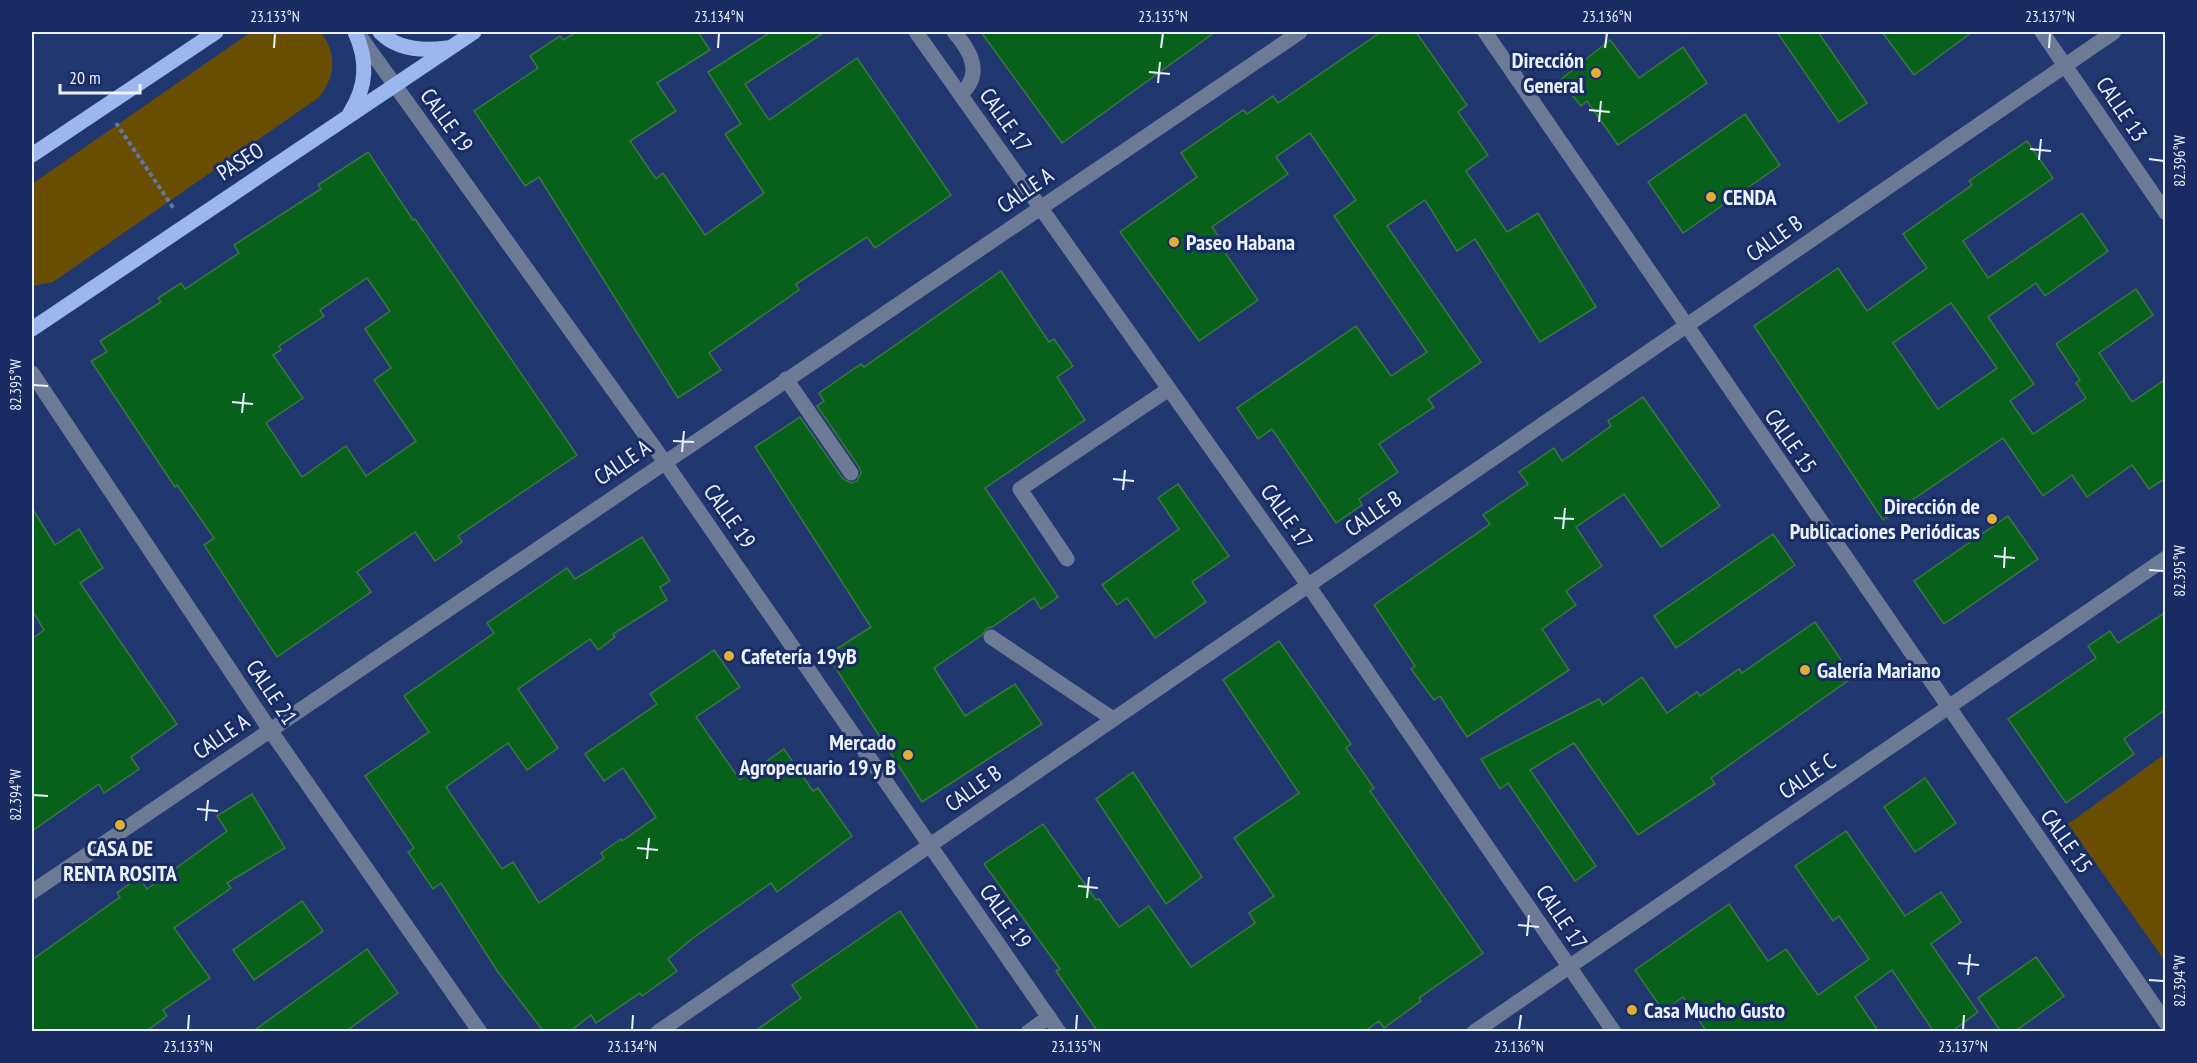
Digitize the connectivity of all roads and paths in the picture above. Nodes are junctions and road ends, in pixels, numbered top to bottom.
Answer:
1 (216, 32) edge
2 (355, 32) edge
3 (380, 32) edge
4 (474, 32) edge
5 (916, 32) edge
6 (954, 32) edge
7 (1300, 32) edge
8 (1485, 32) edge
9 (2042, 32) edge
10 (2114, 32) edge
11 (453, 47) junction
12 (2065, 65) junction
13 (394, 85) junction
14 (961, 94) junction
15 (105, 107) junction
16 (347, 118) junction
17 (32, 155) edge
18 (1040, 207) junction
19 (2166, 213) edge
20 (185, 224) junction
21 (57, 312) junction
22 (32, 317) edge
23 (1685, 326) junction
24 (32, 329) edge
25 (32, 373) edge
26 (786, 379) junction
27 (1169, 389) junction
28 (664, 461) junction
29 (851, 473) dead end
30 (2166, 558) edge
31 (1067, 559) dead end
32 (1308, 585) junction
33 (991, 637) dead end
34 (1947, 707) junction
35 (1113, 719) junction
36 (270, 730) junction
37 (930, 845) junction
38 (32, 892) edge
39 (1568, 967) junction
40 (1049, 1017) junction
41 (2166, 1023) edge
42 (2166, 1028) edge
43 (480, 1032) edge
44 (658, 1032) edge
45 (1028, 1032) edge
46 (1059, 1032) edge
47 (1474, 1032) edge
48 (1614, 1032) edge
49 (2160, 1032) edge

1 - 15 main road
2 - 13 street, CALLE 19
2 - 16 main road
3 - 11 main road
4 - 11 main road, PASEO
5 - 14 street, CALLE 17
6 - 14 street
7 - 18 street, CALLE A
8 - 23 street, CALLE 15
9 - 12 street, CALLE 13
10 - 12 street, CALLE B
11 - 13 main road, PASEO
12 - 19 street, CALLE 13
12 - 23 street, CALLE B
13 - 16 main road, PASEO
13 - 28 street, CALLE 19
14 - 18 street, CALLE 17
15 - 17 main road
15 - 20 path
16 - 20 main road, PASEO
18 - 26 street, CALLE A
18 - 27 street, CALLE 17
20 - 21 main road, PASEO
21 - 22 main road
21 - 24 main road, PASEO
23 - 32 street, CALLE B
23 - 34 street, CALLE 15
25 - 36 street, CALLE 21
26 - 28 street, CALLE A
26 - 29 street
27 - 31 street
27 - 32 street, CALLE 17
28 - 36 street, CALLE A
28 - 37 street, CALLE 19
30 - 34 street, CALLE C
32 - 35 street, CALLE B
32 - 39 street, CALLE 17
33 - 35 street
34 - 39 street, CALLE C
34 - 41 street, CALLE 15
35 - 37 street, CALLE B
36 - 38 street, CALLE A
36 - 43 street, CALLE 21
37 - 40 street, CALLE 19
37 - 44 street, CALLE B
39 - 47 street, CALLE C
39 - 48 street, CALLE 17
40 - 45 street
40 - 46 street, CALLE 19
42 - 49 street

